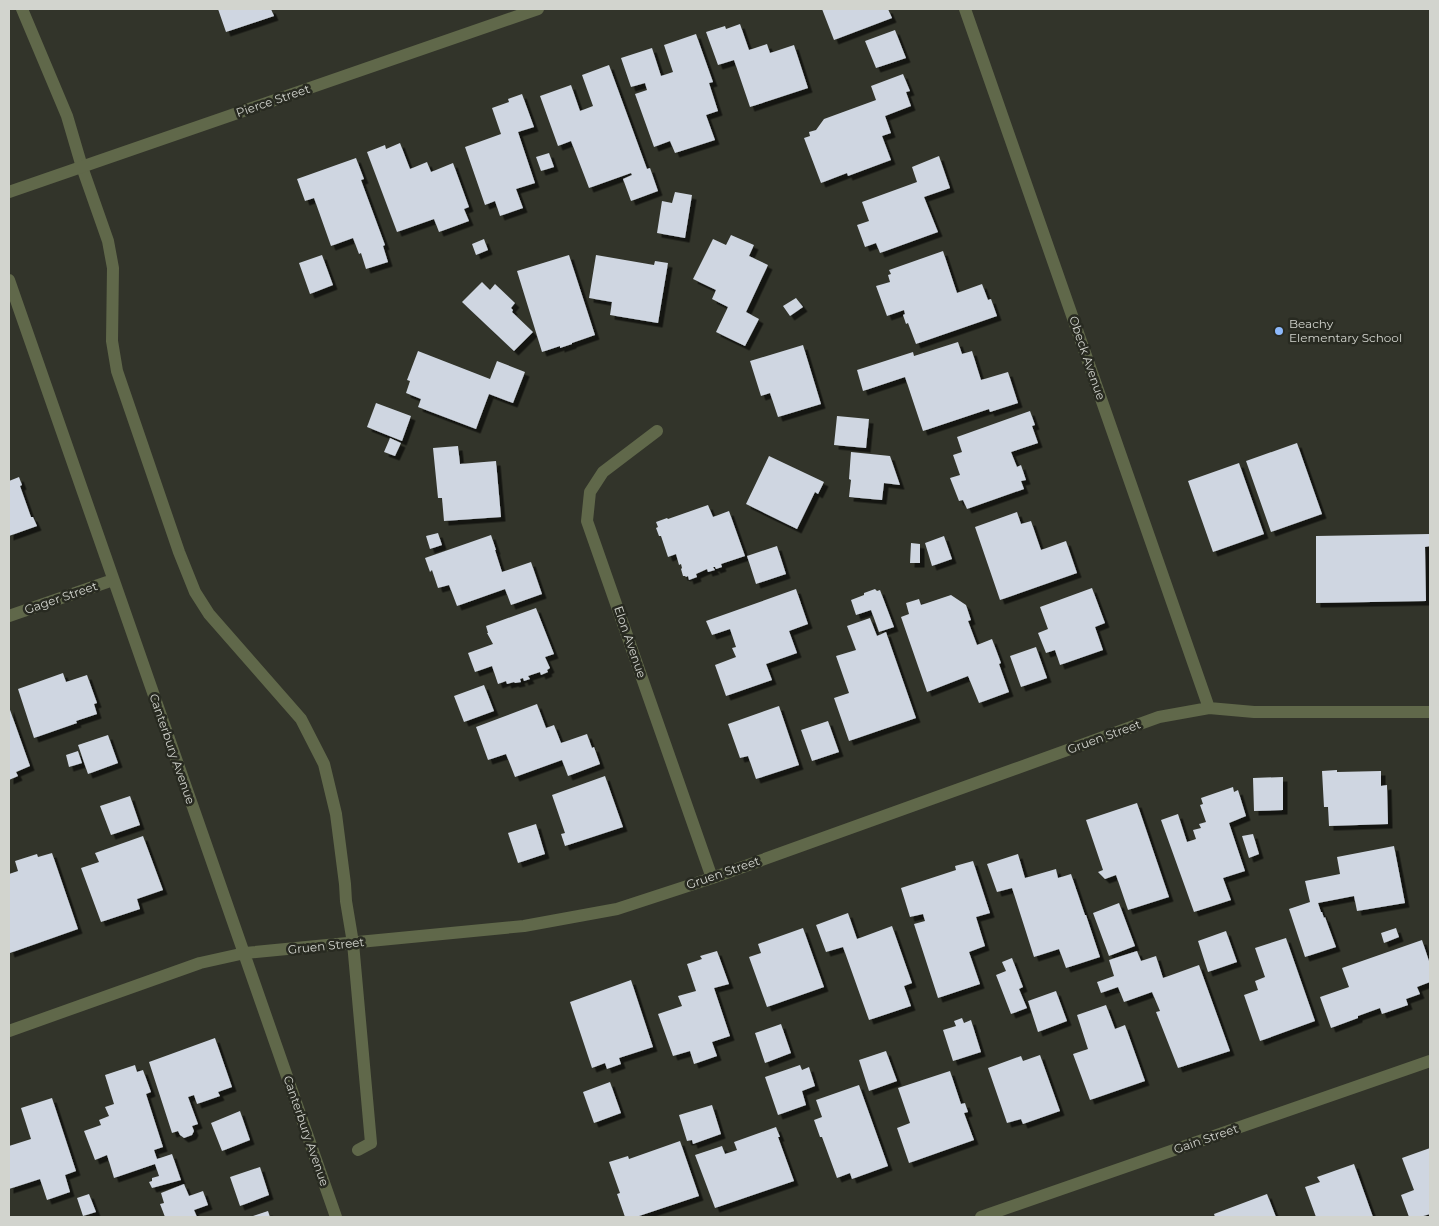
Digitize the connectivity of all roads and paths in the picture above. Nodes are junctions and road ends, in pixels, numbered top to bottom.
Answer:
1 (22, 9) edge
2 (538, 9) edge
3 (965, 9) edge
4 (82, 167) junction
5 (9, 192) edge
6 (9, 280) edge
7 (657, 431) dead end
8 (113, 580) junction
9 (9, 616) edge
10 (1209, 708) junction
11 (1430, 712) edge
12 (712, 878) junction
13 (353, 943) junction
14 (245, 953) junction
15 (9, 1031) edge
16 (1430, 1061) edge
17 (358, 1150) dead end
18 (336, 1217) edge
19 (982, 1217) edge

1 - 4 street
2 - 4 street, Pierce Street
3 - 10 street, Obeck Avenue
4 - 5 street, Pierce Street
4 - 13 street
6 - 8 street, Canterbury Avenue
7 - 12 street, Elon Avenue
8 - 9 street, Gager Street
8 - 14 street, Canterbury Avenue
10 - 11 street, Gruen Street
10 - 12 street, Gruen Street
12 - 13 street, Gruen Street
13 - 14 street, Gruen Street
13 - 17 street
14 - 15 street, Gruen Street
14 - 18 street, Canterbury Avenue
16 - 19 street, Gain Street

